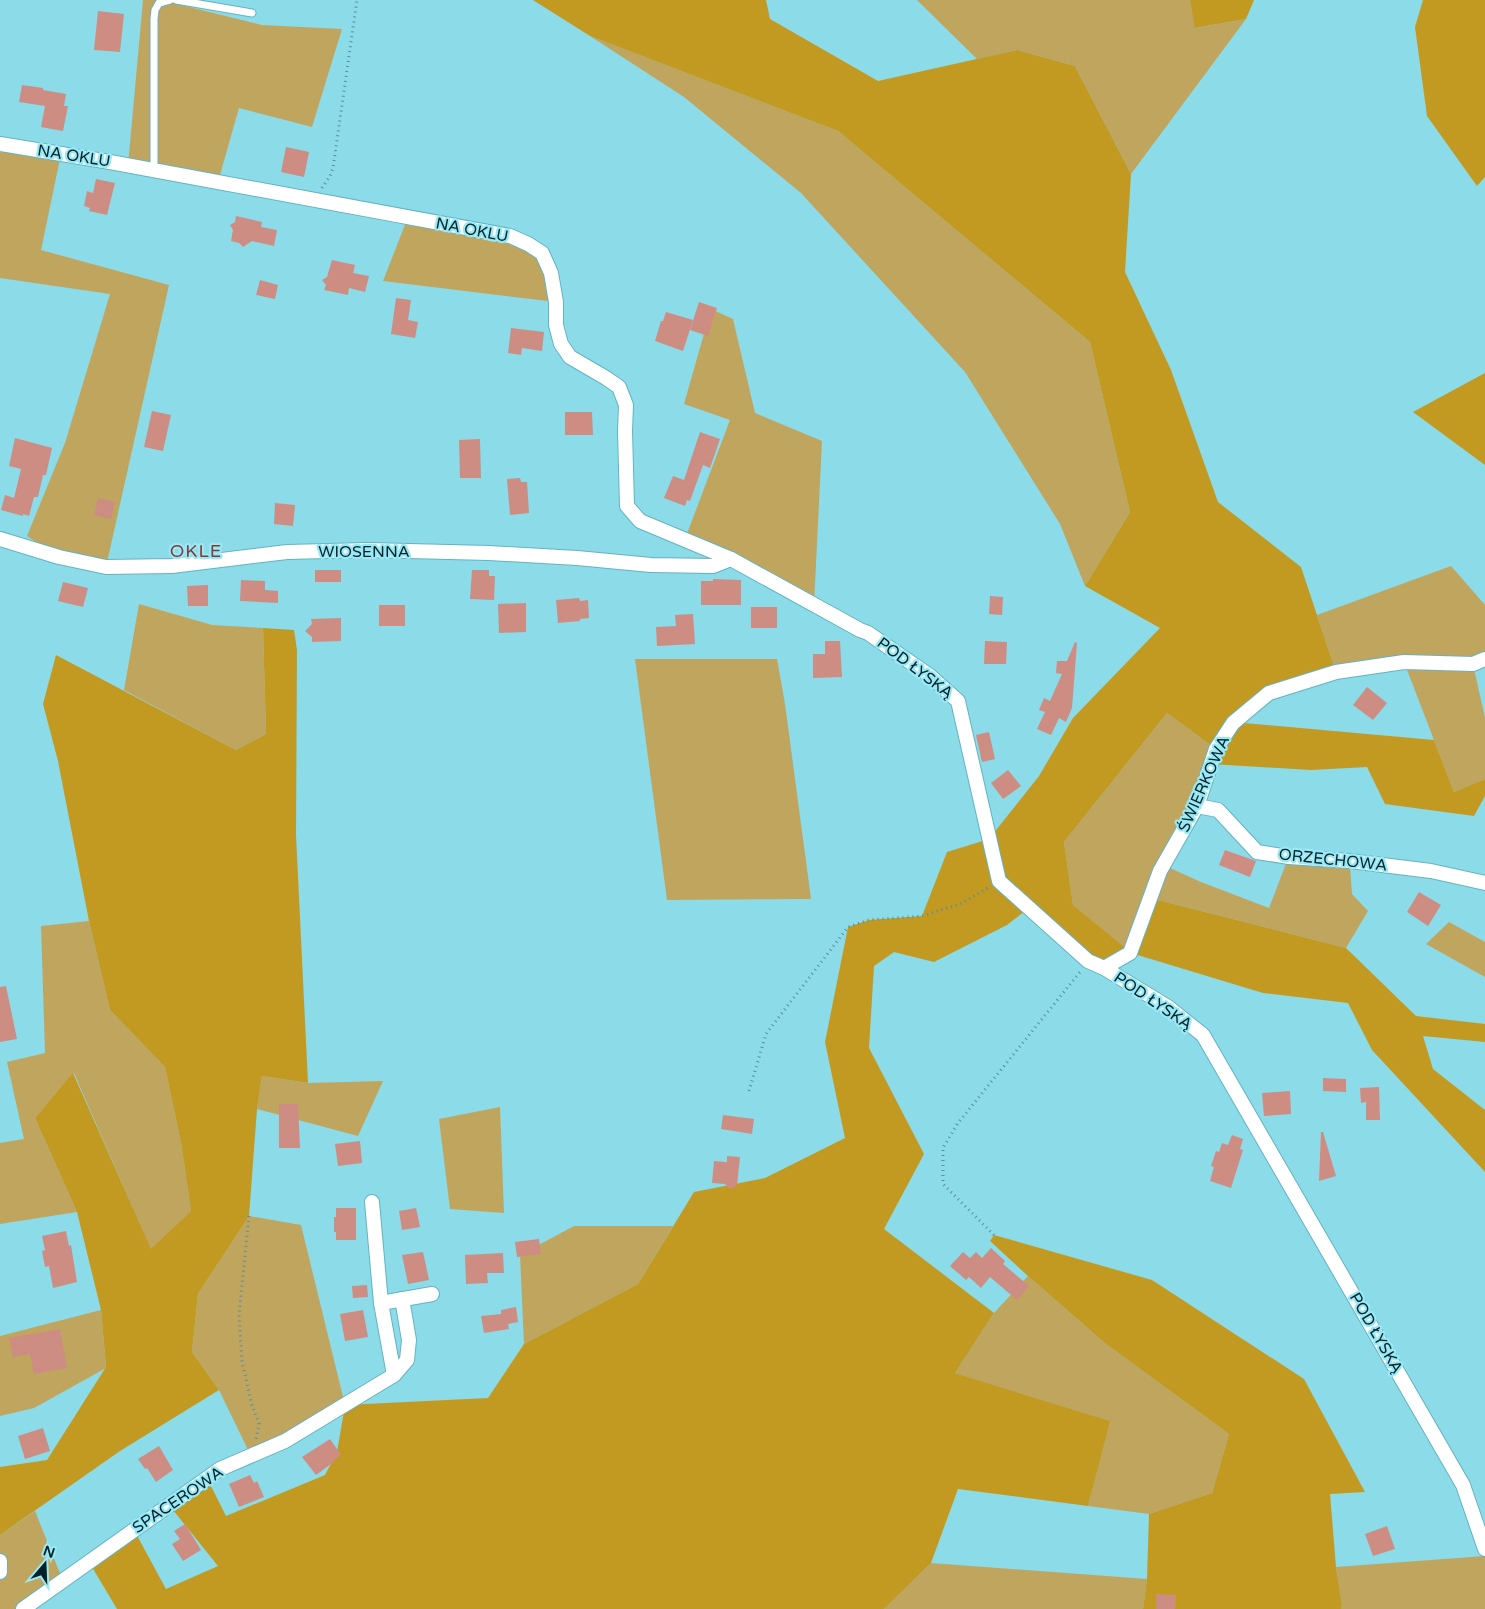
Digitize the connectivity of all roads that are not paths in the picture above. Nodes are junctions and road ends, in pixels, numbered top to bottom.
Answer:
1 (170, 0) edge
2 (176, 0) edge
3 (252, 13) dead end
4 (0, 144) edge
5 (154, 170) junction
6 (0, 538) edge
7 (731, 560) junction
8 (1485, 659) edge
9 (1197, 806) junction
10 (1485, 883) edge
11 (1104, 968) junction
12 (372, 1202) dead end
13 (432, 1294) dead end
14 (402, 1299) junction
15 (381, 1303) junction
16 (394, 1375) junction
17 (1485, 1549) edge
18 (0, 1561) edge
19 (0, 1572) edge
20 (23, 1609) edge

1 - 5 lane
2 - 3 lane
4 - 5 street, NA OKLU
5 - 7 street, NA OKLU
6 - 7 street, WIOSENNA
7 - 11 street, POD ŁYSKĄ
8 - 9 street, ŚWIERKOWA
9 - 10 street, ORZECHOWA
9 - 11 street, ŚWIERKOWA
11 - 17 street, POD ŁYSKĄ
12 - 15 street
13 - 14 street
14 - 15 street
14 - 16 street, SPACEROWA
15 - 16 street
16 - 20 street, SPACEROWA
18 - 19 street

